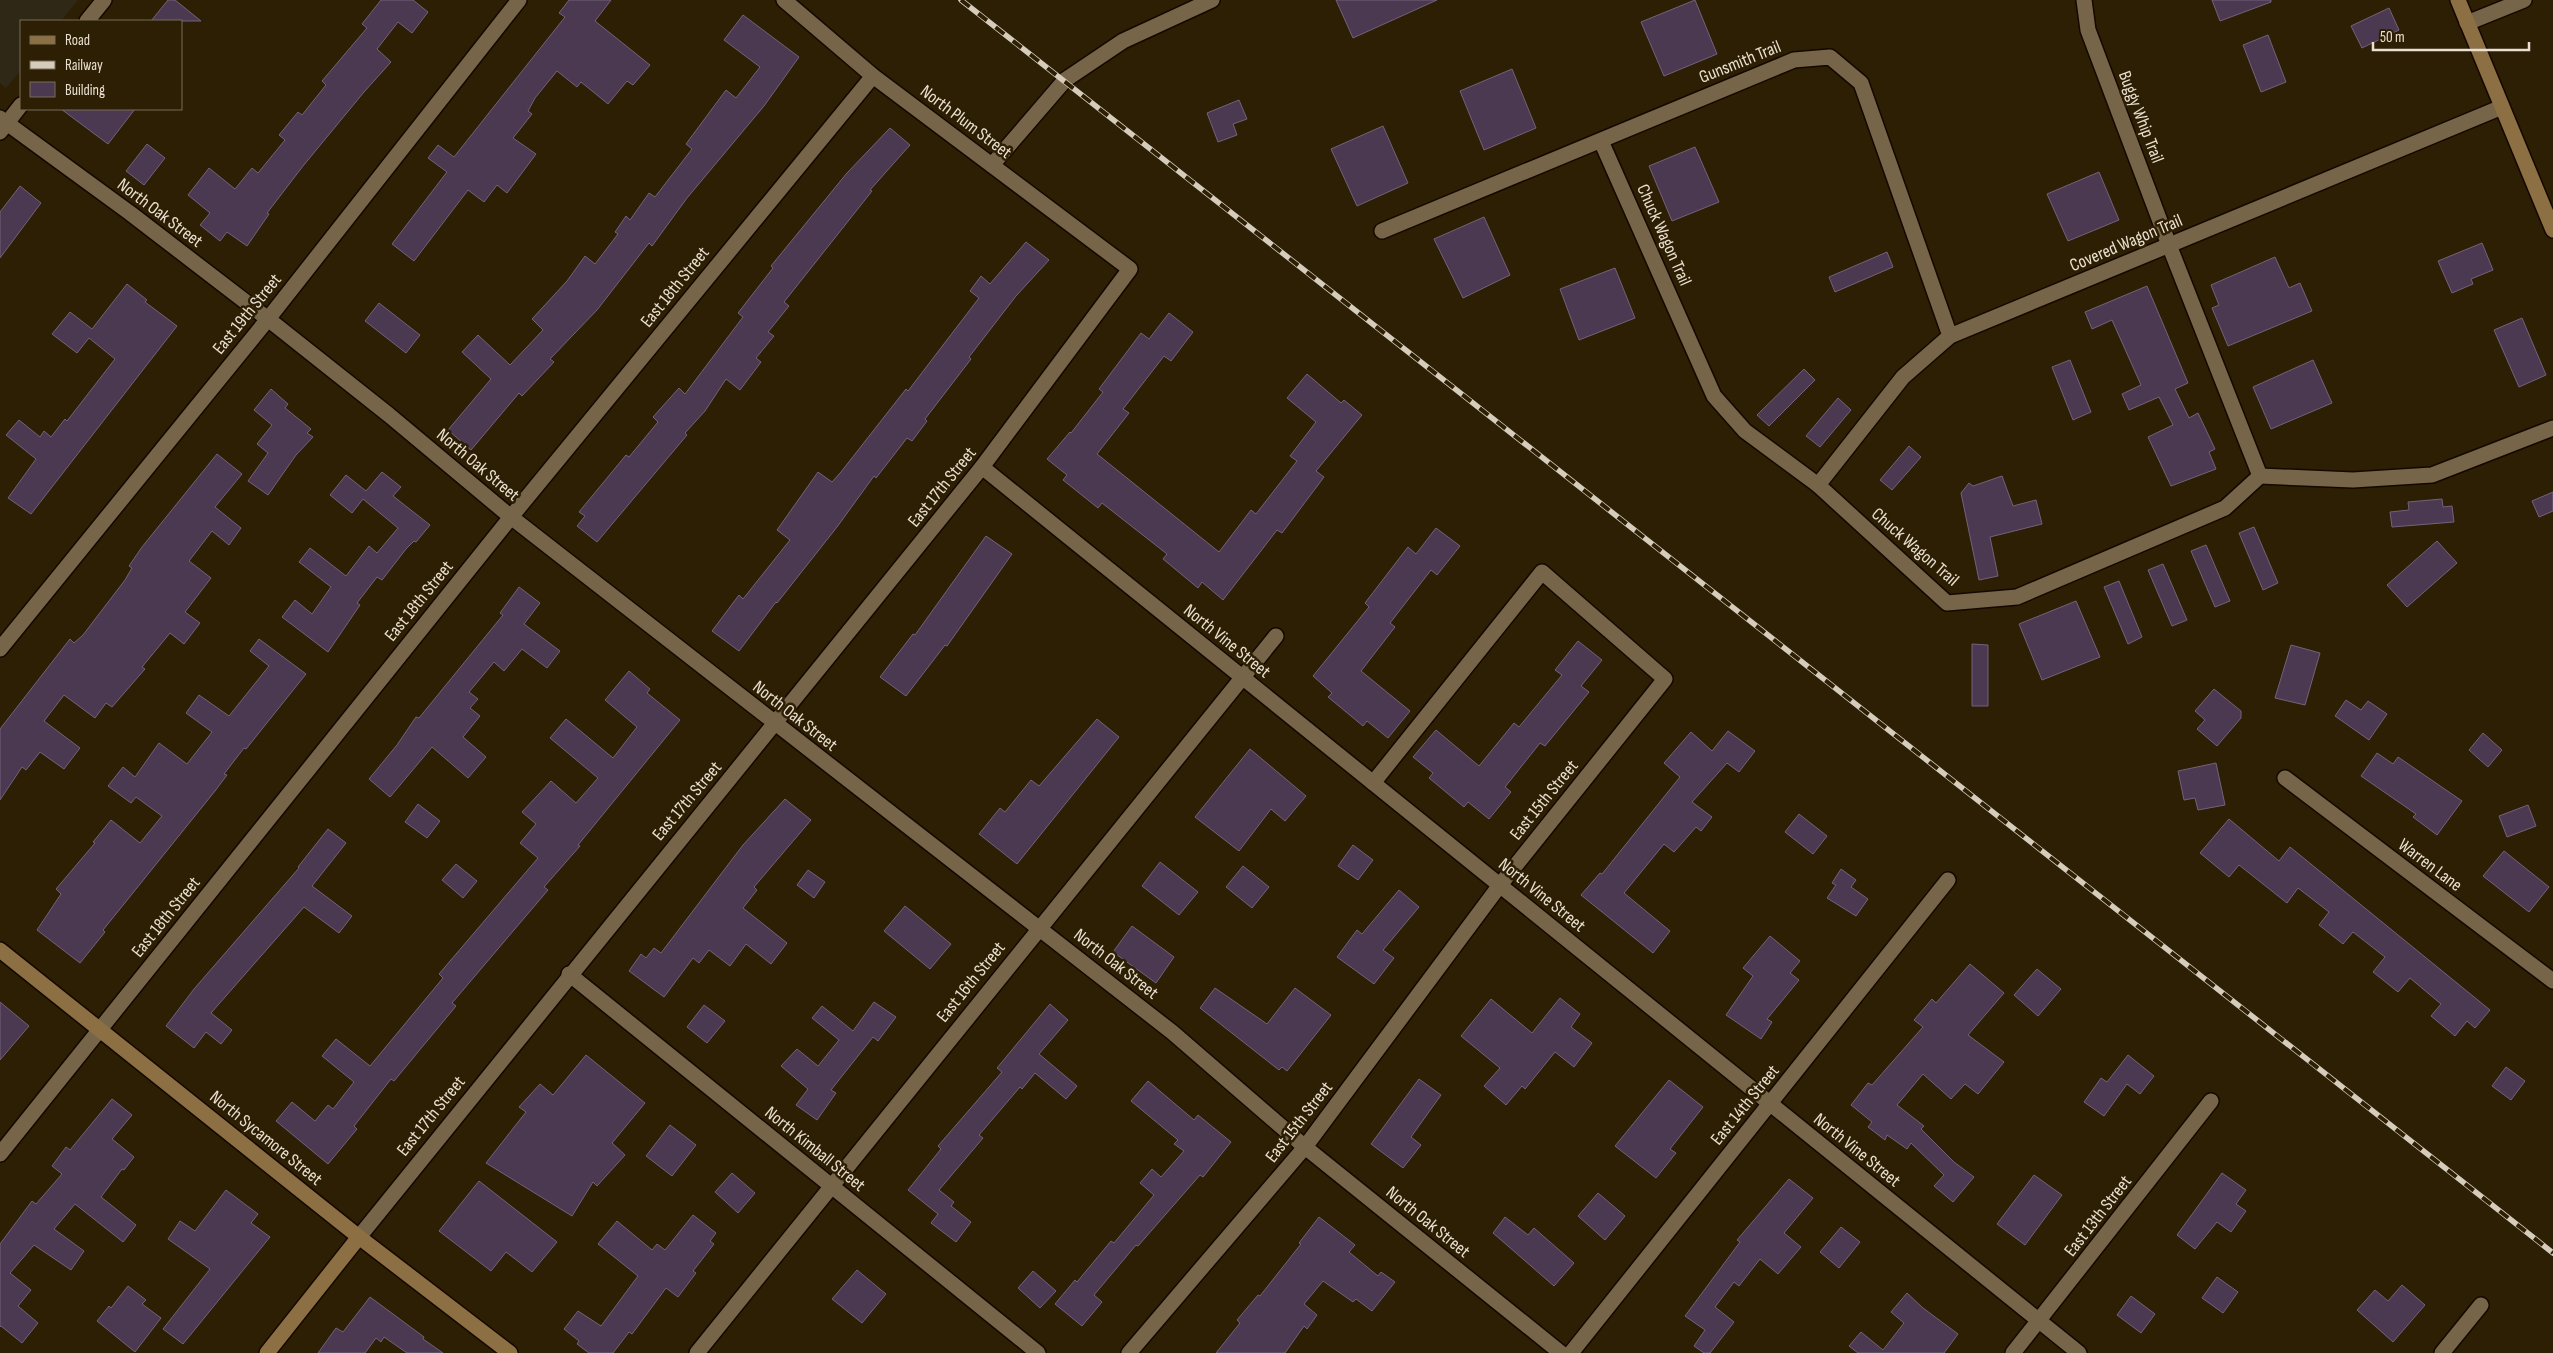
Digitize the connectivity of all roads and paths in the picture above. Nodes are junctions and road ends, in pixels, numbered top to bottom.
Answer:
1 (104, 0) edge
2 (519, 0) edge
3 (784, 0) edge
4 (1212, 0) edge
5 (2084, 0) edge
6 (2458, 0) edge
7 (2524, 0) edge
8 (88, 20) edge
9 (2467, 23) junction
10 (873, 76) junction
11 (20, 106) edge
12 (2502, 107) junction
13 (2, 124) edge
14 (1601, 140) junction
15 (992, 165) junction
16 (2553, 230) edge
17 (1382, 231) dead end
18 (2169, 245) junction
19 (1130, 269) joint
20 (268, 319) junction
21 (1950, 336) junction
22 (2553, 428) edge
23 (982, 467) junction
24 (2260, 476) junction
25 (1818, 485) junction
26 (511, 517) junction
27 (1276, 636) dead end
28 (0, 649) edge
29 (1242, 678) junction
30 (775, 724) junction
31 (2285, 778) dead end
32 (1373, 783) junction
33 (1948, 880) dead end
34 (1500, 885) junction
35 (1039, 928) junction
36 (0, 950) edge
37 (569, 974) junction
38 (2553, 981) edge
39 (99, 1030) junction
40 (2211, 1101) dead end
41 (1770, 1104) junction
42 (1305, 1147) junction
43 (0, 1154) edge
44 (832, 1186) junction
45 (359, 1237) junction
46 (2481, 1305) dead end
47 (2039, 1321) junction
48 (267, 1353) edge
49 (510, 1353) edge
50 (697, 1353) edge
51 (1038, 1353) edge
52 (1129, 1353) edge
53 (1561, 1353) edge
54 (1571, 1353) edge
55 (2013, 1353) edge
56 (2079, 1353) edge
57 (2442, 1353) edge

1 - 8 street
2 - 20 street, East 19th Street
3 - 10 street, North Plum Street
4 - 15 street
5 - 18 street, Buggy Whip Trail
6 - 9 main road
7 - 9 street
9 - 12 main road
10 - 15 street, North Plum Street
10 - 26 street, East 18th Street
11 - 13 street
12 - 16 main road
12 - 18 street, Covered Wagon Trail
13 - 20 street, North Oak Street
14 - 17 street, Gunsmith Trail
14 - 21 street, Gunsmith Trail
14 - 25 street, Chuck Wagon Trail
15 - 19 street, North Plum Street
18 - 21 street, Covered Wagon Trail
18 - 24 street
19 - 23 street, East 17th Street
20 - 26 street, North Oak Street
20 - 28 street, East 19th Street
21 - 25 street, Covered Wagon Trail
22 - 24 street
23 - 29 street, North Vine Street
23 - 30 street, East 17th Street
24 - 25 street, Chuck Wagon Trail
26 - 30 street, North Oak Street
26 - 39 street, East 18th Street
27 - 29 street, East 16th Street
29 - 32 street, North Vine Street
29 - 35 street, East 16th Street
30 - 35 street, North Oak Street
30 - 37 street, East 17th Street
31 - 38 street, Warren Lane
32 - 34 street, North Vine Street
32 - 34 street, East 15th Street
33 - 41 street, East 14th Street
34 - 41 street, North Vine Street
34 - 42 street, East 15th Street
35 - 42 street, North Oak Street
35 - 44 street, East 16th Street
36 - 39 main road, North Sycamore Street
37 - 44 street, North Kimball Street
37 - 45 street, East 17th Street
39 - 43 street, East 18th Street
39 - 45 main road, North Sycamore Street
40 - 47 street, East 13th Street
41 - 47 street, North Vine Street
41 - 54 street, East 14th Street
42 - 52 street, East 15th Street
42 - 53 street, North Oak Street
44 - 50 street, East 16th Street
44 - 51 street, North Kimball Street
45 - 48 main road, East 17th Street
45 - 49 main road, North Sycamore Street
46 - 57 street
47 - 55 street, East 13th Street
47 - 56 street, North Vine Street

